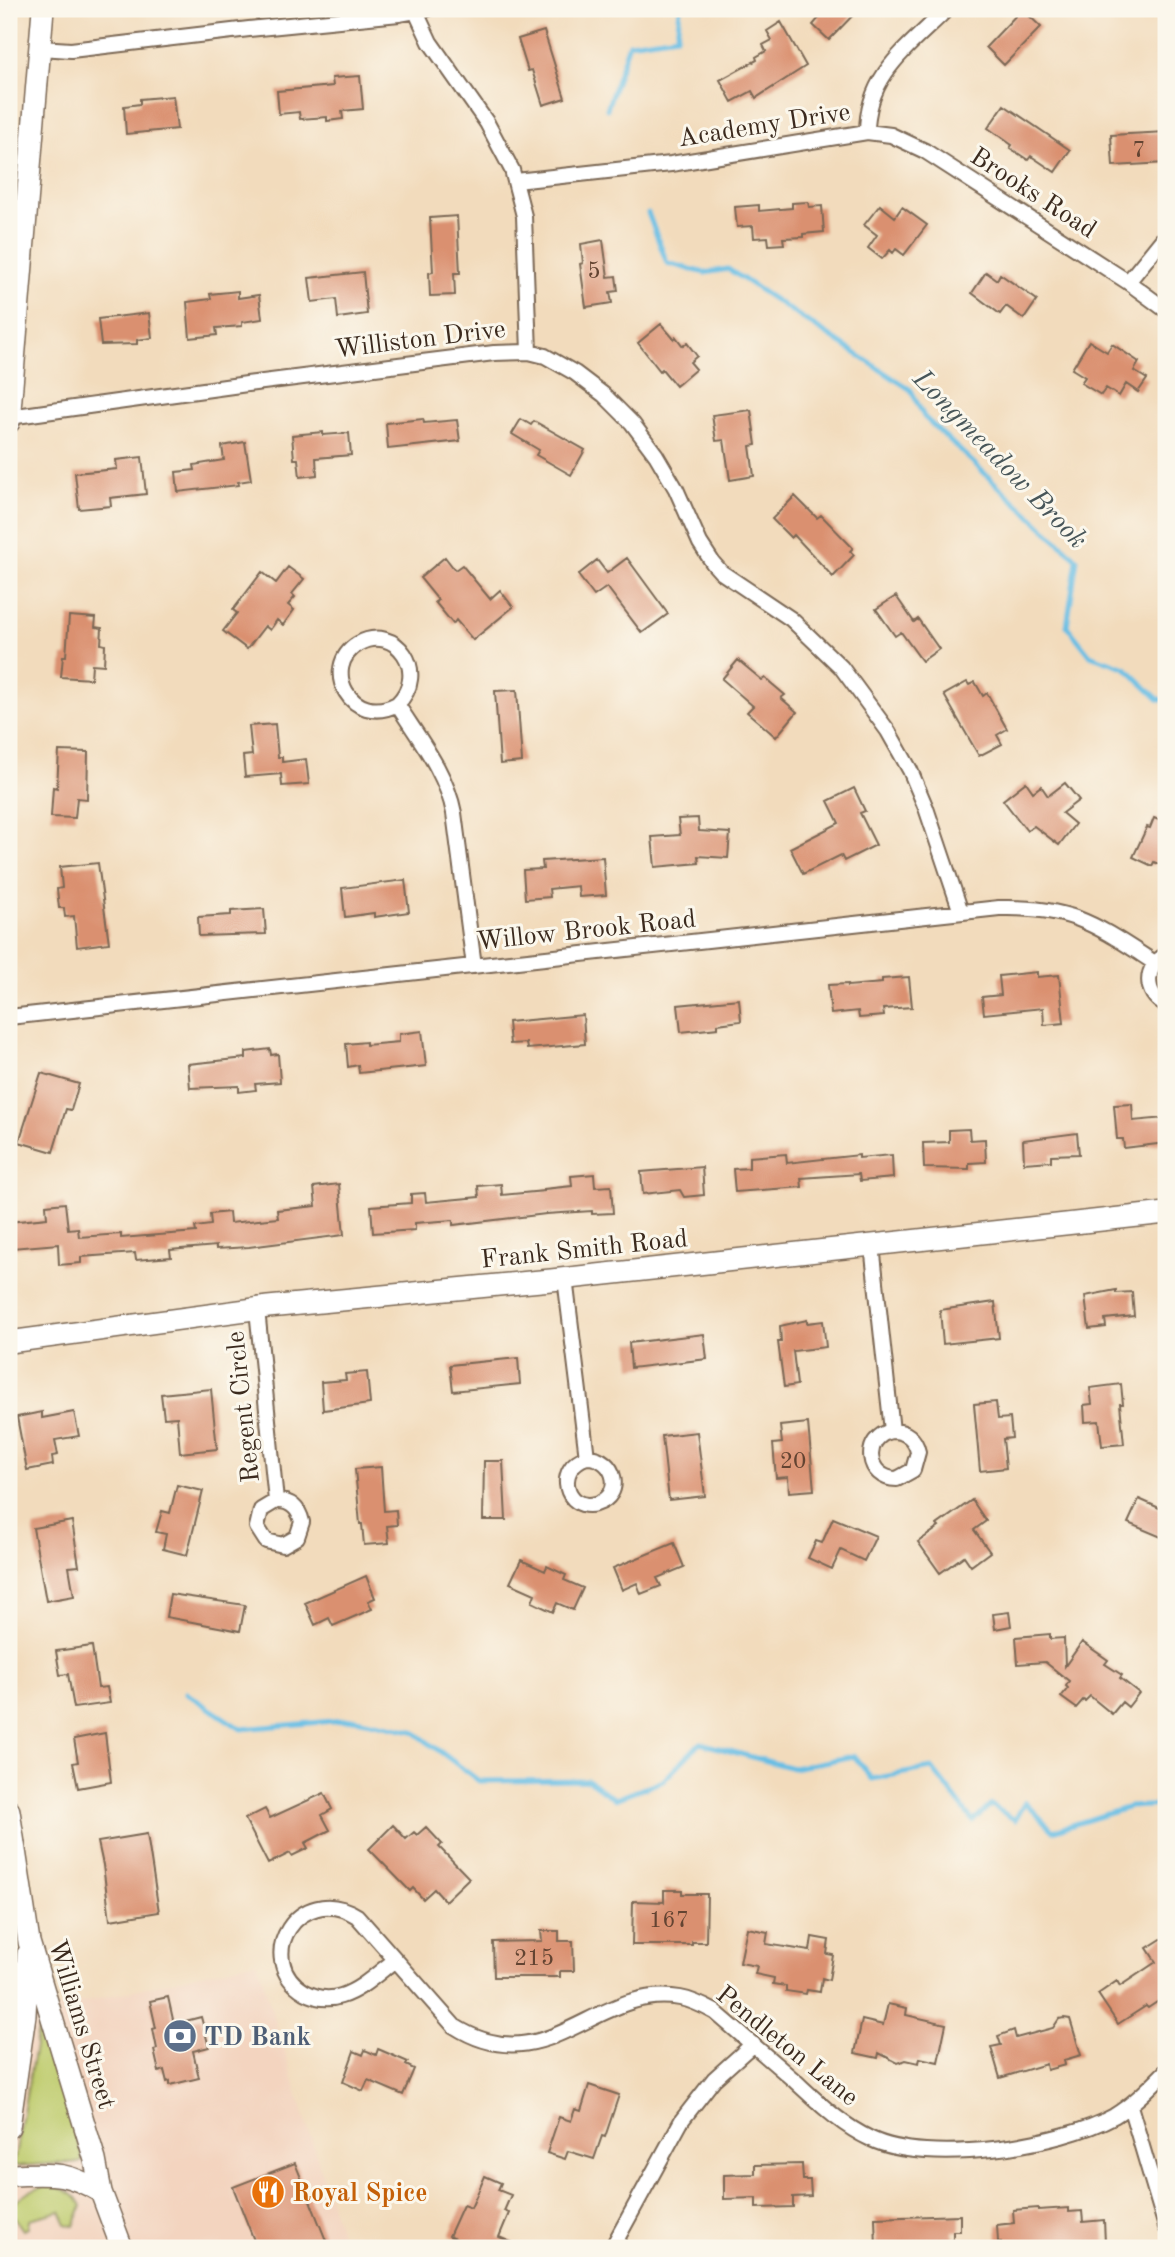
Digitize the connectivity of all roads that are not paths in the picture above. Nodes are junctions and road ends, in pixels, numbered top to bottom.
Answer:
1 (44, 9) edge
2 (947, 9) edge
3 (421, 10) edge
4 (40, 48) junction
5 (867, 132) junction
6 (516, 181) junction
7 (1166, 235) edge
8 (1128, 282) junction
9 (1166, 310) edge
10 (529, 352) junction
11 (9, 417) edge
12 (9, 422) edge
13 (397, 704) junction
14 (961, 912) junction
15 (1160, 959) edge
16 (474, 966) junction
17 (1166, 1005) edge
18 (9, 1017) edge
19 (1166, 1213) edge
20 (872, 1245) junction
21 (565, 1279) junction
22 (257, 1309) junction
23 (9, 1342) edge
24 (892, 1430) dead end
25 (587, 1457) dead end
26 (276, 1501) dead end
27 (9, 1811) edge
28 (29, 1941) junction
29 (395, 1959) junction
30 (753, 2044) junction
31 (1166, 2071) edge
32 (1130, 2106) junction
33 (9, 2127) edge
34 (9, 2175) edge
35 (101, 2192) junction
36 (1166, 2227) edge
37 (122, 2248) edge
38 (612, 2248) edge

1 - 4 street
2 - 5 street, Academy Drive
3 - 4 street
3 - 6 street
4 - 11 street
5 - 6 street, Academy Drive
5 - 8 street, Brooks Road
6 - 10 street
7 - 8 street
8 - 9 street, Brooks Road
10 - 11 street, Williston Drive
10 - 14 street, Williston Drive
11 - 12 street
13 - 13 street
13 - 16 street
14 - 15 street, Willow Brook Road
14 - 16 street, Willow Brook Road
15 - 17 street, Willow Brook Road
16 - 18 street, Willow Brook Road
19 - 20 street, Frank Smith Road
20 - 21 street, Frank Smith Road
20 - 24 street
21 - 22 street, Frank Smith Road
21 - 25 street
22 - 23 street, Frank Smith Road
22 - 26 street, Regent Circle
27 - 28 street, Williams Street
28 - 33 street
28 - 35 street, Williams Street
29 - 29 street, Pendleton Lane
29 - 30 street, Pendleton Lane
30 - 32 street, Pendleton Lane
30 - 38 street
31 - 32 street, Pendleton Lane
32 - 36 street
34 - 35 street
35 - 37 street, Williams Street

